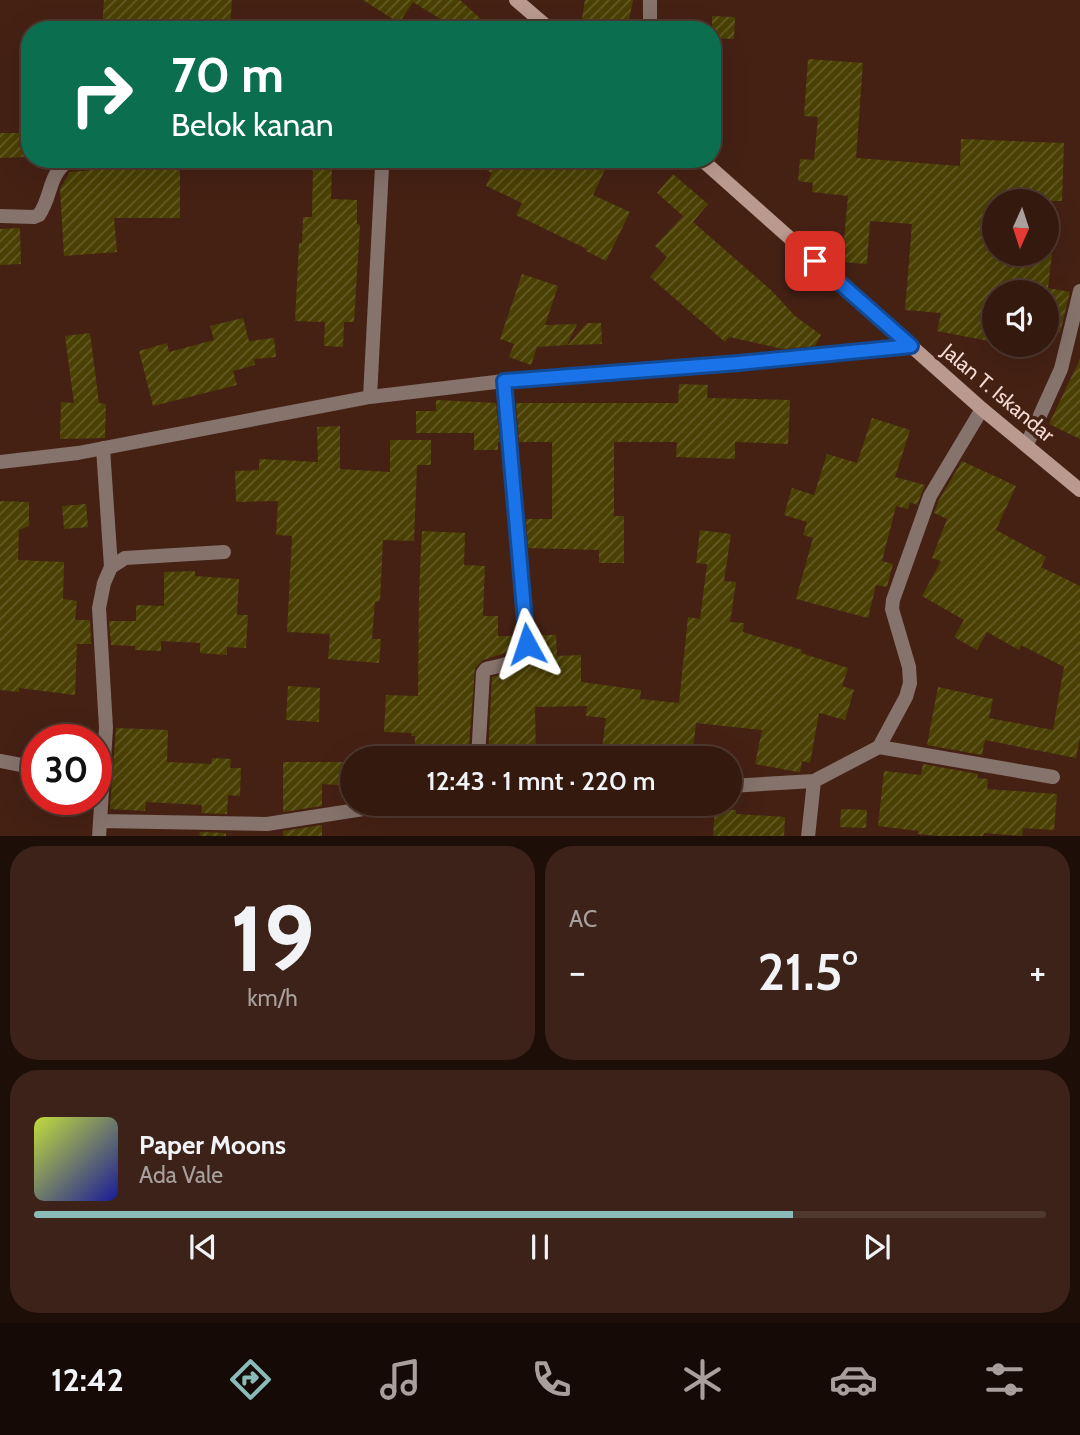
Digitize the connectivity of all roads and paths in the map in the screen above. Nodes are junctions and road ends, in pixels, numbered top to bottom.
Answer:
1 (516, 0) edge
2 (650, 0) edge
3 (540, 21) edge
4 (650, 21) edge
5 (58, 168) edge
6 (382, 168) edge
7 (711, 168) edge
8 (0, 216) edge
9 (1080, 291) edge
10 (911, 346) junction
11 (504, 381) junction
12 (370, 397) junction
13 (982, 409) junction
14 (1027, 444) junction
15 (103, 448) junction
16 (0, 462) edge
17 (1080, 490) edge
18 (224, 552) dead end
19 (111, 567) junction
20 (106, 724) edge
21 (479, 746) edge
22 (878, 747) junction
23 (0, 761) edge
24 (21, 765) edge
25 (1053, 777) dead end
26 (814, 781) junction
27 (742, 785) edge
28 (340, 813) edge
29 (100, 815) edge
30 (100, 821) junction
31 (99, 836) edge
32 (808, 836) edge

1 - 3 street
2 - 4 street
5 - 8 street
6 - 12 street
7 - 10 street, Jalan T. Iskandar
9 - 14 street
10 - 11 street
10 - 13 street, Jalan T. Iskandar
11 - 12 street
11 - 21 street
12 - 15 street
13 - 14 street, Jalan T. Iskandar
13 - 22 street
14 - 17 street, Jalan T. Iskandar
15 - 16 street
15 - 19 street
18 - 19 street
19 - 20 street
22 - 25 street
22 - 26 street
23 - 24 street
26 - 27 street
26 - 32 street
28 - 30 street
29 - 30 street
30 - 31 street

